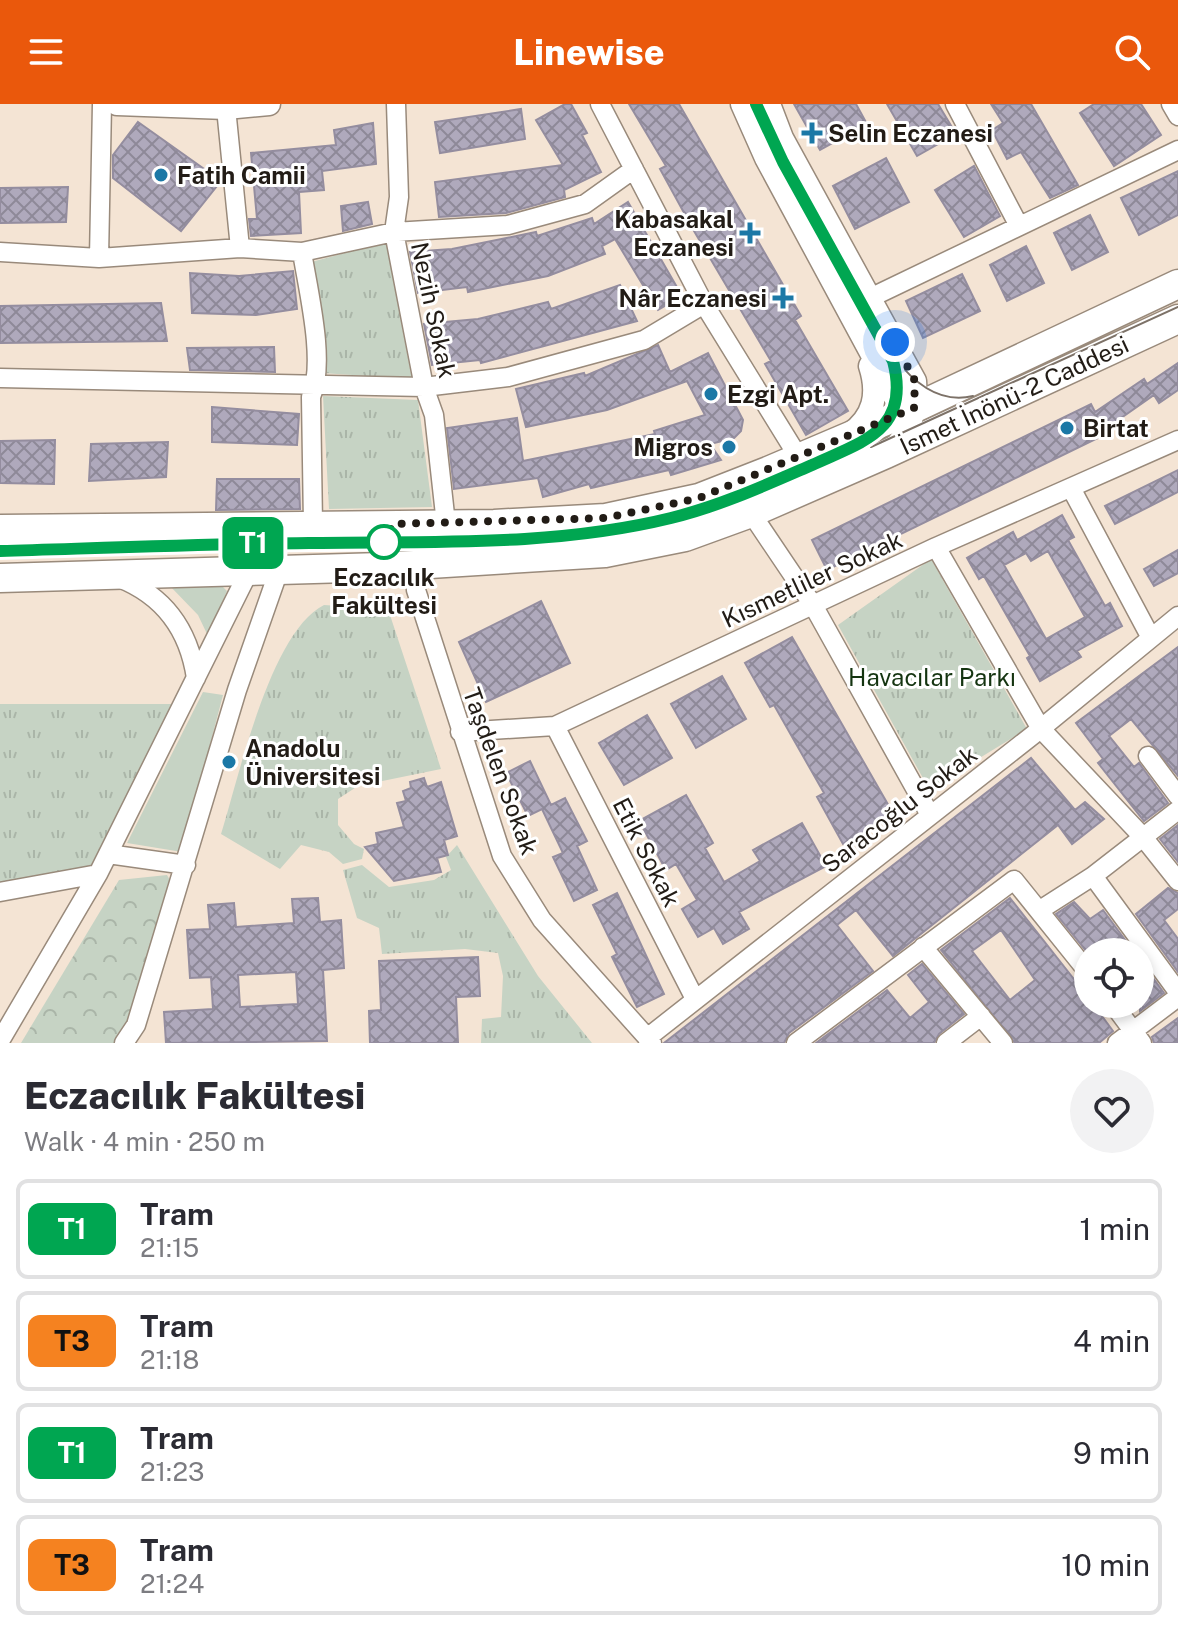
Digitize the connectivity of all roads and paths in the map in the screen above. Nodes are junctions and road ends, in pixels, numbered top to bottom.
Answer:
1 (102, 104) edge
2 (117, 104) edge
3 (396, 104) edge
4 (600, 104) edge
5 (742, 104) edge
6 (769, 104) edge
7 (955, 104) edge
8 (1171, 104) edge
9 (257, 105) edge
10 (226, 108) junction
11 (1178, 116) edge
12 (1178, 150) edge
13 (634, 169) junction
14 (1019, 226) junction
15 (394, 232) junction
16 (240, 248) junction
17 (0, 252) edge
18 (302, 252) junction
19 (99, 258) junction
20 (1178, 284) edge
21 (872, 297) junction
22 (704, 304) junction
23 (1178, 319) edge
24 (858, 327) junction
25 (907, 364) junction
26 (0, 378) edge
27 (317, 384) junction
28 (961, 386) junction
29 (424, 387) junction
30 (908, 415) junction
31 (939, 430) junction
32 (840, 440) junction
33 (1178, 440) edge
34 (886, 454) junction
35 (799, 458) junction
36 (1071, 488) junction
37 (751, 513) junction
38 (313, 524) junction
39 (446, 524) junction
40 (0, 529) edge
41 (936, 547) junction
42 (414, 565) junction
43 (279, 570) junction
44 (249, 571) junction
45 (113, 575) junction
46 (0, 578) edge
47 (813, 605) junction
48 (1178, 616) edge
49 (1151, 638) junction
50 (196, 679) junction
51 (555, 726) junction
52 (1041, 729) junction
53 (460, 732) junction
54 (1148, 756) dead end
55 (1178, 796) edge
56 (1178, 810) edge
57 (930, 815) junction
58 (1143, 837) junction
59 (108, 854) junction
60 (186, 865) junction
61 (98, 874) junction
62 (1093, 876) junction
63 (1178, 881) edge
64 (0, 892) edge
65 (1040, 910) junction
66 (923, 947) junction
67 (1074, 954) edge
68 (1178, 995) edge
69 (695, 999) junction
70 (981, 1016) junction
71 (1124, 1018) edge
72 (1138, 1037) edge
73 (650, 1040) edge
74 (0, 1041) edge
75 (124, 1043) edge
76 (796, 1043) edge
77 (946, 1043) edge
78 (1003, 1043) edge
79 (1117, 1043) edge

1 - 19 street
2 - 10 street
3 - 15 street, Nezih Sokak
4 - 13 street
5 - 24 street
6 - 21 street
7 - 14 street
8 - 11 street
9 - 10 street
10 - 16 street
12 - 14 street
13 - 15 street
13 - 22 street
14 - 21 street
15 - 18 street
15 - 29 street, Nezih Sokak
16 - 18 street
16 - 19 street
17 - 19 street
18 - 27 street
20 - 28 main road, İsmet İnönü-2 Caddesi
21 - 25 street
22 - 29 street
22 - 35 street
23 - 31 main road, İsmet İnönü-2 Caddesi
24 - 30 street
24 - 32 street
25 - 28 street
25 - 30 street
26 - 27 street
27 - 29 street
27 - 38 street
28 - 30 main road, İsmet İnönü-2 Caddesi
29 - 39 street, Nezih Sokak
30 - 31 street
30 - 32 main road, İsmet İnönü-2 Caddesi
30 - 34 street
31 - 34 main road, İsmet İnönü-2 Caddesi
32 - 35 main road, İsmet İnönü-2 Caddesi
33 - 36 street, Kısmetliler Sokak
34 - 37 main road, İsmet İnönü-2 Caddesi
35 - 39 main road, İsmet İnönü-2 Caddesi
36 - 41 street, Kısmetliler Sokak
36 - 49 street
37 - 42 main road, İsmet İnönü-2 Caddesi
37 - 47 street
38 - 39 main road, İsmet İnönü-2 Caddesi
38 - 40 main road, İsmet İnönü-2 Caddesi
41 - 47 street, Kısmetliler Sokak
41 - 52 street
42 - 43 main road, İsmet İnönü-2 Caddesi
42 - 53 street, Taşdelen Sokak
43 - 44 main road, İsmet İnönü-2 Caddesi
43 - 60 street
44 - 45 main road, İsmet İnönü-2 Caddesi
44 - 50 street
45 - 46 main road, İsmet İnönü-2 Caddesi
45 - 50 street
47 - 51 street, Kısmetliler Sokak
47 - 57 street
48 - 49 street, Saracoğlu Sokak
49 - 52 street, Saracoğlu Sokak
50 - 59 street
51 - 53 street, Kısmetliler Sokak
51 - 69 street, Etik Sokak
52 - 57 street, Saracoğlu Sokak
52 - 58 street
53 - 73 street, Taşdelen Sokak
54 - 55 street
56 - 58 street
57 - 69 street, Saracoğlu Sokak
58 - 62 street
58 - 63 street
59 - 60 street
59 - 61 street
60 - 75 street
61 - 64 street
61 - 74 street
62 - 65 street
62 - 68 street
65 - 66 street
65 - 67 street
66 - 70 street
66 - 76 street
68 - 72 street
69 - 73 street, Saracoğlu Sokak
70 - 77 street
70 - 78 street
71 - 72 street
72 - 79 street

